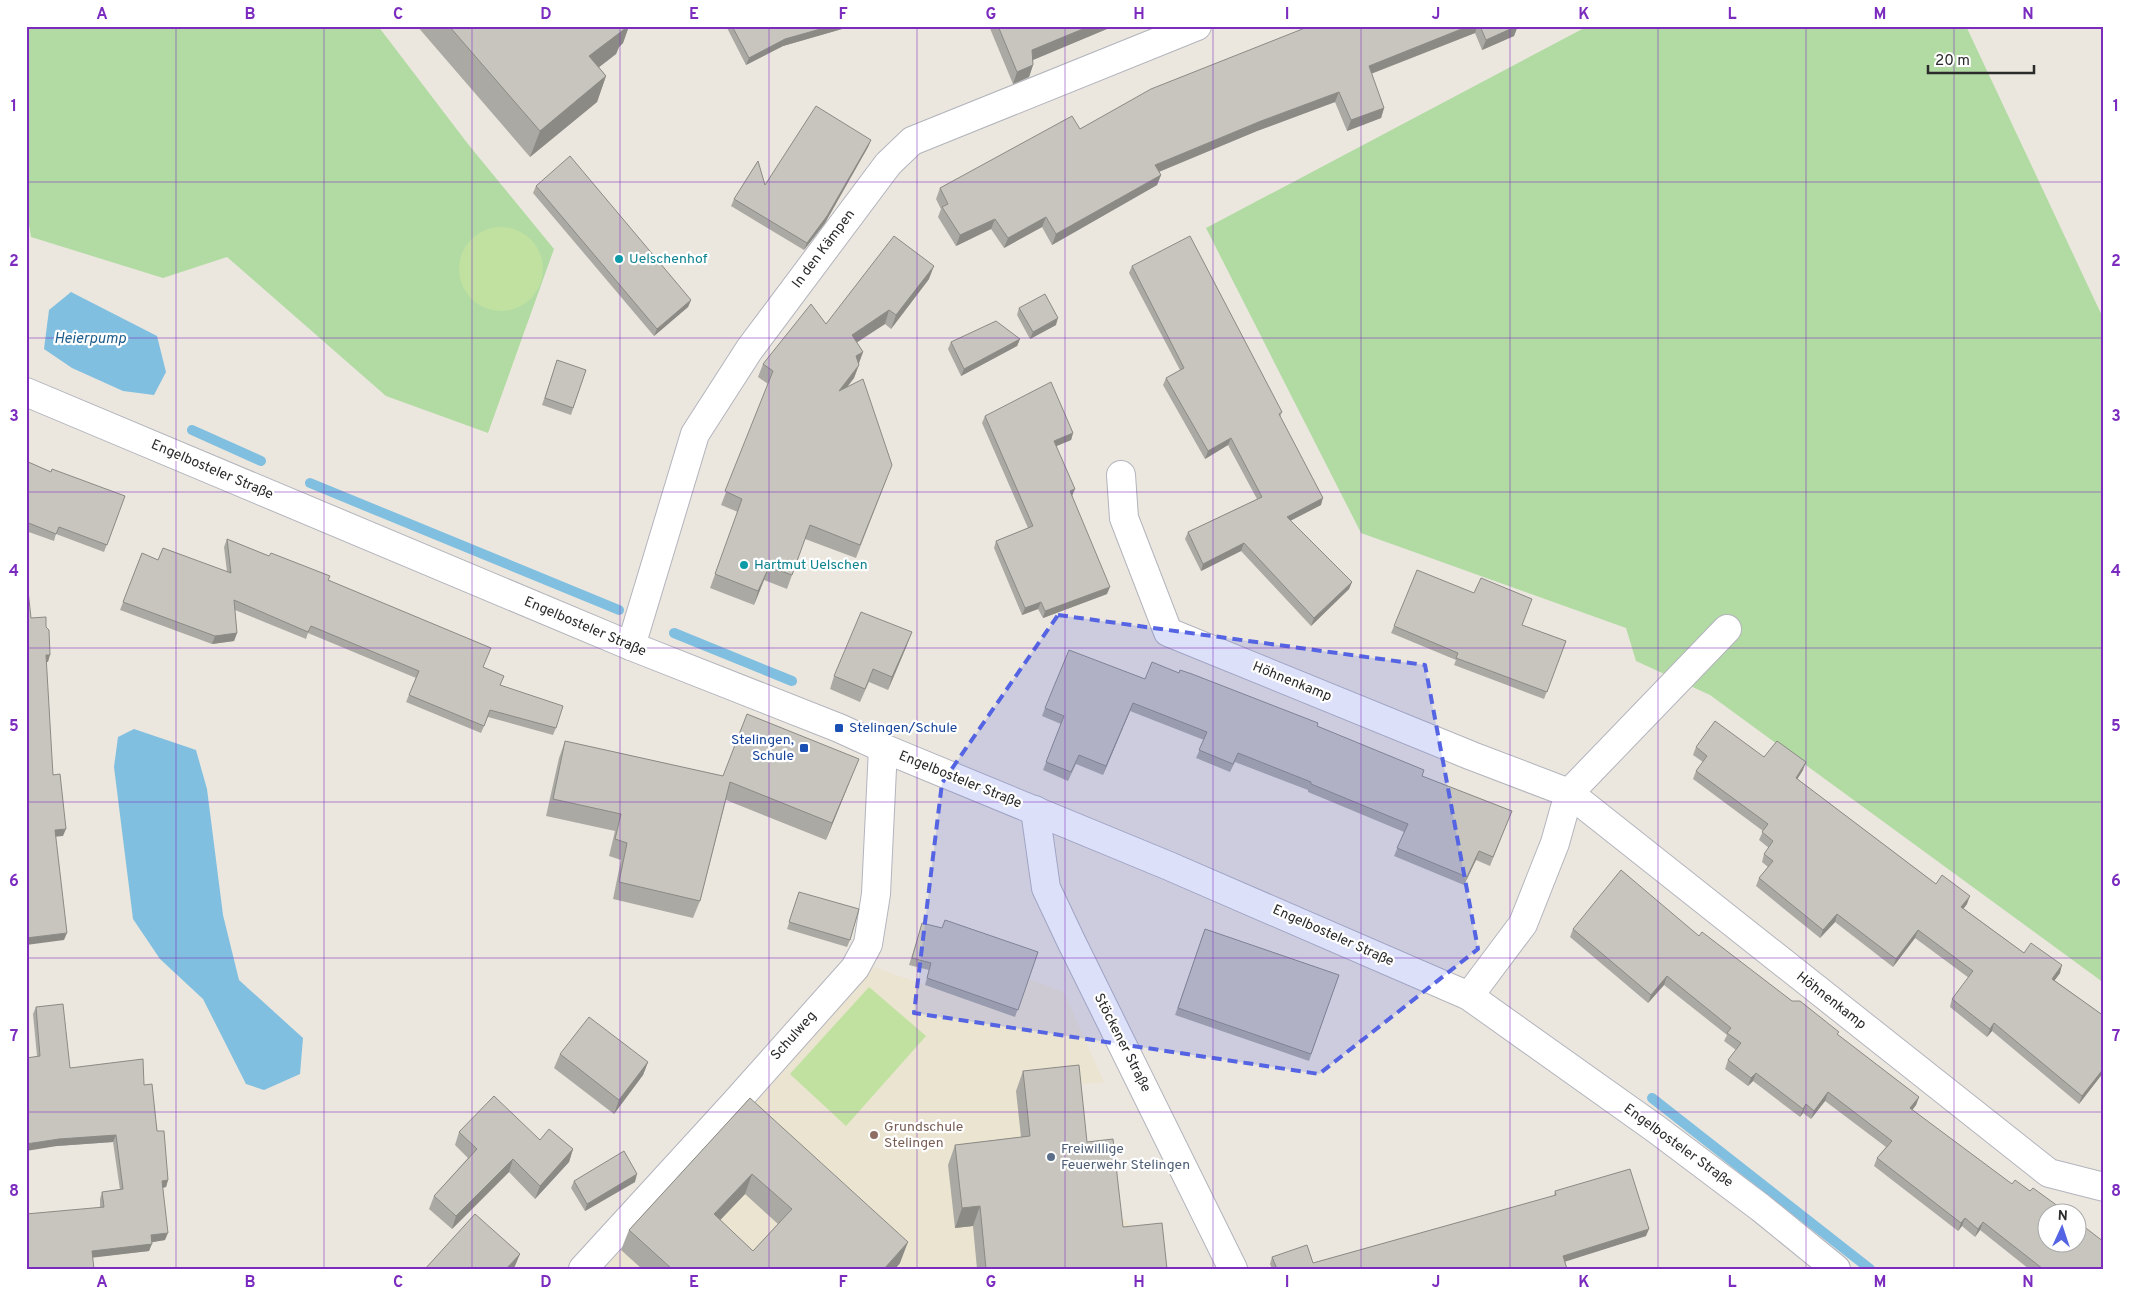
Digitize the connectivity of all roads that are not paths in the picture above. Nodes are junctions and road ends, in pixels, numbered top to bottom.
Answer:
1 (1197, 26) edge
2 (26, 392) edge
3 (1121, 475) dead end
4 (1728, 628) dead end
5 (631, 646) junction
6 (883, 748) junction
7 (1568, 793) junction
8 (1036, 810) junction
9 (1470, 996) junction
10 (2104, 1187) edge
11 (583, 1269) edge
12 (1233, 1269) edge
13 (1836, 1269) edge

1 - 5 street, In den Kämpen
2 - 5 street, Engelbosteler Straße
3 - 7 street, Höhnenkamp
4 - 7 street
5 - 6 street, Engelbosteler Straße
6 - 8 street, Engelbosteler Straße
6 - 11 street, Schulweg
7 - 9 street
7 - 10 street, Höhnenkamp
8 - 9 street, Engelbosteler Straße
8 - 12 street, Stöckener Straße
9 - 13 street, Engelbosteler Straße

